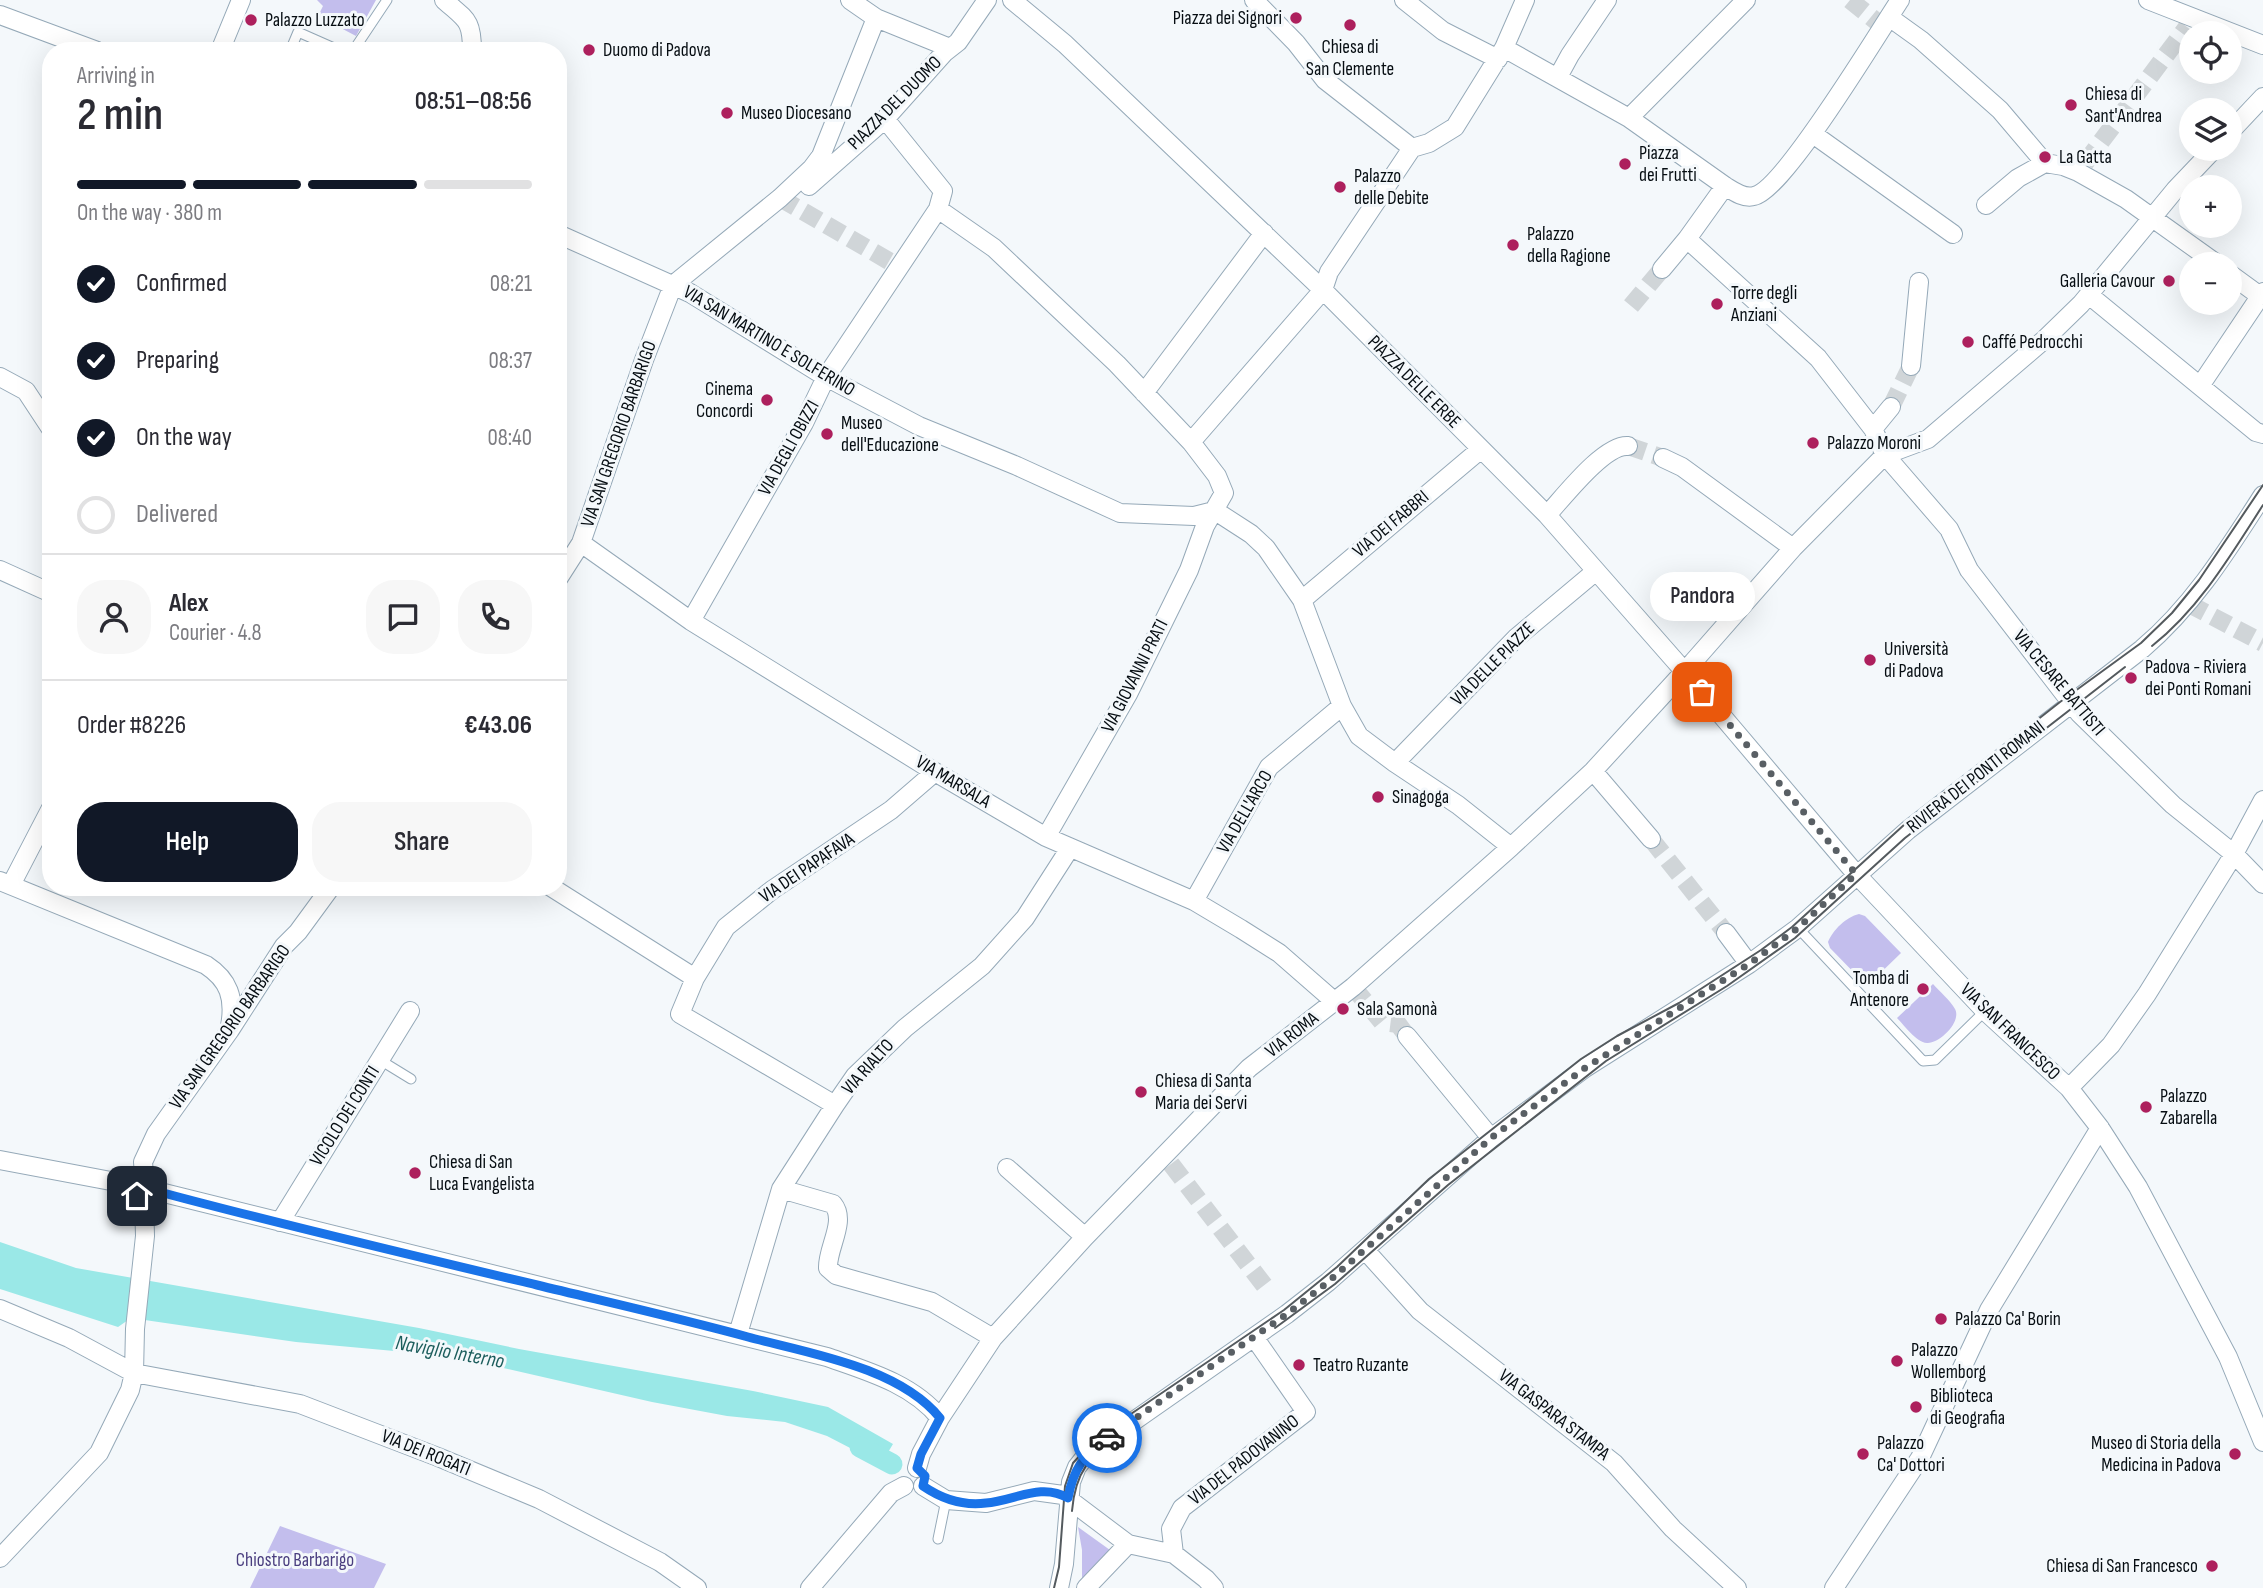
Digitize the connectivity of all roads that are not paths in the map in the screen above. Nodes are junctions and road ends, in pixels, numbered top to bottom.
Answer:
1 (241, 0) edge
2 (387, 0) edge
3 (444, 0) edge
4 (850, 0) edge
5 (987, 0) edge
6 (1012, 0) edge
7 (1254, 0) edge
8 (1404, 0) edge
9 (1525, 0) edge
10 (1606, 0) edge
11 (1746, 0) edge
12 (1900, 0) edge
13 (2148, 0) edge
14 (0, 15) edge
15 (1889, 17) junction
16 (876, 18) junction
17 (73, 42) edge
18 (224, 42) edge
19 (294, 42) edge
20 (321, 42) edge
21 (360, 42) edge
22 (472, 42) edge
23 (2263, 45) edge
24 (950, 48) junction
25 (1501, 53) junction
26 (1558, 77) junction
27 (2263, 97) edge
28 (1629, 118) junction
29 (2242, 119) edge
30 (886, 121) junction
31 (1813, 134) junction
32 (1412, 148) junction
33 (2203, 161) edge
34 (2045, 163) junction
35 (1725, 186) junction
36 (780, 198) junction
37 (1986, 205) dead end
38 (938, 209) junction
39 (2146, 213) junction
40 (1264, 233) junction
41 (1952, 234) dead end
42 (567, 238) edge
43 (1687, 239) junction
44 (2200, 252) edge
45 (1662, 269) tunnel mouth
46 (1919, 282) dead end
47 (2242, 282) edge
48 (673, 285) junction
49 (1323, 290) junction
50 (2262, 294) edge
51 (2085, 300) junction
52 (1911, 366) tunnel mouth
53 (0, 377) edge
54 (826, 377) junction
55 (2205, 390) junction
56 (1144, 393) junction
57 (1891, 407) tunnel mouth
58 (42, 415) edge
59 (1873, 429) junction
60 (2263, 434) edge
61 (1191, 442) junction
62 (1628, 446) dead end
63 (1481, 449) junction
64 (1885, 456) junction
65 (1663, 458) tunnel mouth
66 (2263, 495) edge
67 (1214, 510) junction
68 (1547, 515) junction
69 (581, 543) junction
70 (1793, 548) junction
71 (567, 565) edge
72 (0, 570) edge
73 (1596, 571) junction
74 (42, 589) edge
75 (1302, 600) junction
76 (691, 621) junction
77 (1684, 671) junction
78 (2073, 703) junction
79 (1342, 706) junction
80 (1395, 763) junction
81 (1593, 771) junction
82 (935, 772) junction
83 (2263, 800) edge
84 (42, 823) edge
85 (1046, 836) junction
86 (1651, 839) tunnel mouth
87 (1507, 843) junction
88 (1070, 848) junction
89 (2234, 854) junction
90 (1856, 874) junction
91 (6, 883) edge
92 (2263, 884) edge
93 (324, 896) edge
94 (565, 896) edge
95 (1194, 901) junction
96 (1798, 928) junction
97 (1726, 933) tunnel mouth
98 (1749, 964) junction
99 (695, 978) junction
100 (1328, 995) junction
101 (410, 1011) dead end
102 (1985, 1012) junction
103 (230, 1030) junction
104 (1407, 1035) tunnel mouth
105 (380, 1060) junction
106 (411, 1079) dead end
107 (2069, 1088) junction
108 (835, 1105) junction
109 (2100, 1128) junction
110 (1491, 1138) junction
111 (0, 1160) edge
112 (1007, 1168) dead end
113 (144, 1187) junction
114 (781, 1189) junction
115 (281, 1222) junction
116 (1085, 1237) junction
117 (1365, 1250) junction
118 (0, 1310) edge
119 (738, 1334) junction
120 (1254, 1337) junction
121 (993, 1338) junction
122 (134, 1373) junction
123 (940, 1418) junction
124 (2263, 1442) edge
125 (917, 1468) junction
126 (904, 1486) junction
127 (923, 1486) junction
128 (1068, 1498) junction
129 (946, 1500) junction
130 (938, 1539) dead end
131 (1128, 1544) junction
132 (1174, 1554) junction
133 (0, 1558) edge
134 (697, 1588) edge
135 (810, 1588) edge
136 (1059, 1588) edge
137 (1086, 1588) edge
138 (1214, 1588) edge
139 (1737, 1588) edge
140 (1834, 1588) edge

1 - 18 street
2 - 21 lane
3 - 22 street
4 - 16 street
5 - 24 street
6 - 40 street, PIAZZA DELLE ERBE
7 - 32 street
8 - 25 street
9 - 25 street
10 - 26 street
11 - 28 street
12 - 15 street
13 - 23 street
14 - 17 street
15 - 31 street
15 - 34 street
16 - 24 street, PIAZZA DEL DUOMO
16 - 36 street, PIAZZA DEL DUOMO
19 - 20 lane
24 - 30 street, PIAZZA DEL DUOMO
25 - 26 street
25 - 32 street
26 - 28 street
27 - 29 street
28 - 35 street
30 - 36 street, PIAZZA DEL DUOMO
30 - 38 street
31 - 35 street
31 - 41 street
32 - 49 street
33 - 39 street
34 - 37 street
34 - 39 street
35 - 43 street
36 - 48 street
38 - 54 street, VIA DEGLI OBIZZI
38 - 56 street
39 - 44 street
39 - 51 street
40 - 49 street, PIAZZA DELLE ERBE
40 - 56 street
42 - 48 street, VIA SAN MARTINO E SOLFERINO
43 - 45 street
43 - 59 street, VIA CESARE BATTISTI
46 - 52 street
47 - 50 street
48 - 54 street, VIA SAN MARTINO E SOLFERINO
48 - 69 street, VIA SAN GREGORIO BARBARIGO
49 - 61 street
49 - 63 street, PIAZZA DELLE ERBE
50 - 55 street
51 - 55 street
51 - 64 street
53 - 58 street
54 - 67 street, VIA SAN MARTINO E SOLFERINO
54 - 76 street, VIA DEGLI OBIZZI
55 - 60 street
56 - 61 street
57 - 59 street
59 - 64 street, VIA CESARE BATTISTI
61 - 67 street, VIA GIOVANNI PRATI
62 - 68 street
63 - 68 street, PIAZZA DELLE ERBE
63 - 75 street, VIA DEI FABBRI
64 - 70 street, VIA ROMA
64 - 78 street, VIA CESARE BATTISTI
65 - 70 street
66 - 78 street, RIVIERA DEI PONTI ROMANI
67 - 75 street
67 - 85 street, VIA GIOVANNI PRATI
68 - 73 street, PIAZZA DELLE ERBE
69 - 71 street, VIA SAN GREGORIO BARBARIGO
69 - 76 street, VIA MARSALA
70 - 77 street, VIA ROMA
72 - 74 street
73 - 77 street, VIA SAN FRANCESCO
73 - 80 street, VIA DELLE PIAZZE
75 - 79 street
76 - 82 street, VIA MARSALA
77 - 81 street, VIA ROMA
77 - 90 street, VIA SAN FRANCESCO
78 - 89 street, VIA CESARE BATTISTI
78 - 90 street, RIVIERA DEI PONTI ROMANI
79 - 80 street
79 - 95 street, VIA DELL'ARCO
80 - 87 street
81 - 86 street
81 - 87 street, VIA ROMA
82 - 85 street, VIA MARSALA
82 - 99 street, VIA DEI PAPAFAVA
83 - 89 street
84 - 91 street
85 - 88 street, VIA MARSALA
87 - 100 street, VIA ROMA
88 - 95 street, VIA MARSALA
88 - 108 street, VIA RIALTO
89 - 92 street, VIA CESARE BATTISTI
89 - 107 street
90 - 96 street, RIVIERA DEI PONTI ROMANI
90 - 102 street, VIA SAN FRANCESCO
91 - 103 street
93 - 103 street, VIA SAN GREGORIO BARBARIGO
94 - 99 street
95 - 100 street, VIA MARSALA
96 - 98 street, RIVIERA DEI PONTI ROMANI
96 - 102 lane
97 - 98 street
98 - 110 street, RIVIERA DEI PONTI ROMANI
99 - 108 street, VIA DEI PAPAFAVA
100 - 116 street, VIA ROMA
101 - 105 street, VICOLO DEI CONTI
102 - 107 street, VIA SAN FRANCESCO
103 - 113 street, VIA SAN GREGORIO BARBARIGO
104 - 110 street
105 - 106 lane
105 - 115 street, VICOLO DEI CONTI
107 - 109 street, VIA SAN FRANCESCO
108 - 114 street, VIA RIALTO
109 - 124 street, VIA SAN FRANCESCO
109 - 140 street
110 - 117 street, RIVIERA DEI PONTI ROMANI
111 - 113 street
112 - 116 street
113 - 115 street
113 - 122 street, VIA SAN GREGORIO BARBARIGO
114 - 119 street, VIA RIALTO
114 - 121 street
115 - 119 street
116 - 121 street, VIA ROMA
117 - 120 street, RIVIERA DEI PONTI ROMANI
117 - 139 street, VIA GASPARA STAMPA
118 - 122 street, VIA DEI ROGATI
119 - 123 street
120 - 128 street, RIVIERA DEI PONTI ROMANI
120 - 132 street, VIA DEL PADOVANINO
121 - 123 street, VIA ROMA
122 - 133 street, VIA SAN GREGORIO BARBARIGO
122 - 134 street, VIA DEI ROGATI
123 - 125 street, VIA ROMA
125 - 126 street
125 - 127 street
126 - 127 street
126 - 135 street
127 - 129 street
128 - 129 street
128 - 131 street
128 - 136 street, RIVIERA DEI PONTI ROMANI
129 - 130 lane
131 - 132 street
131 - 137 street
132 - 138 street

